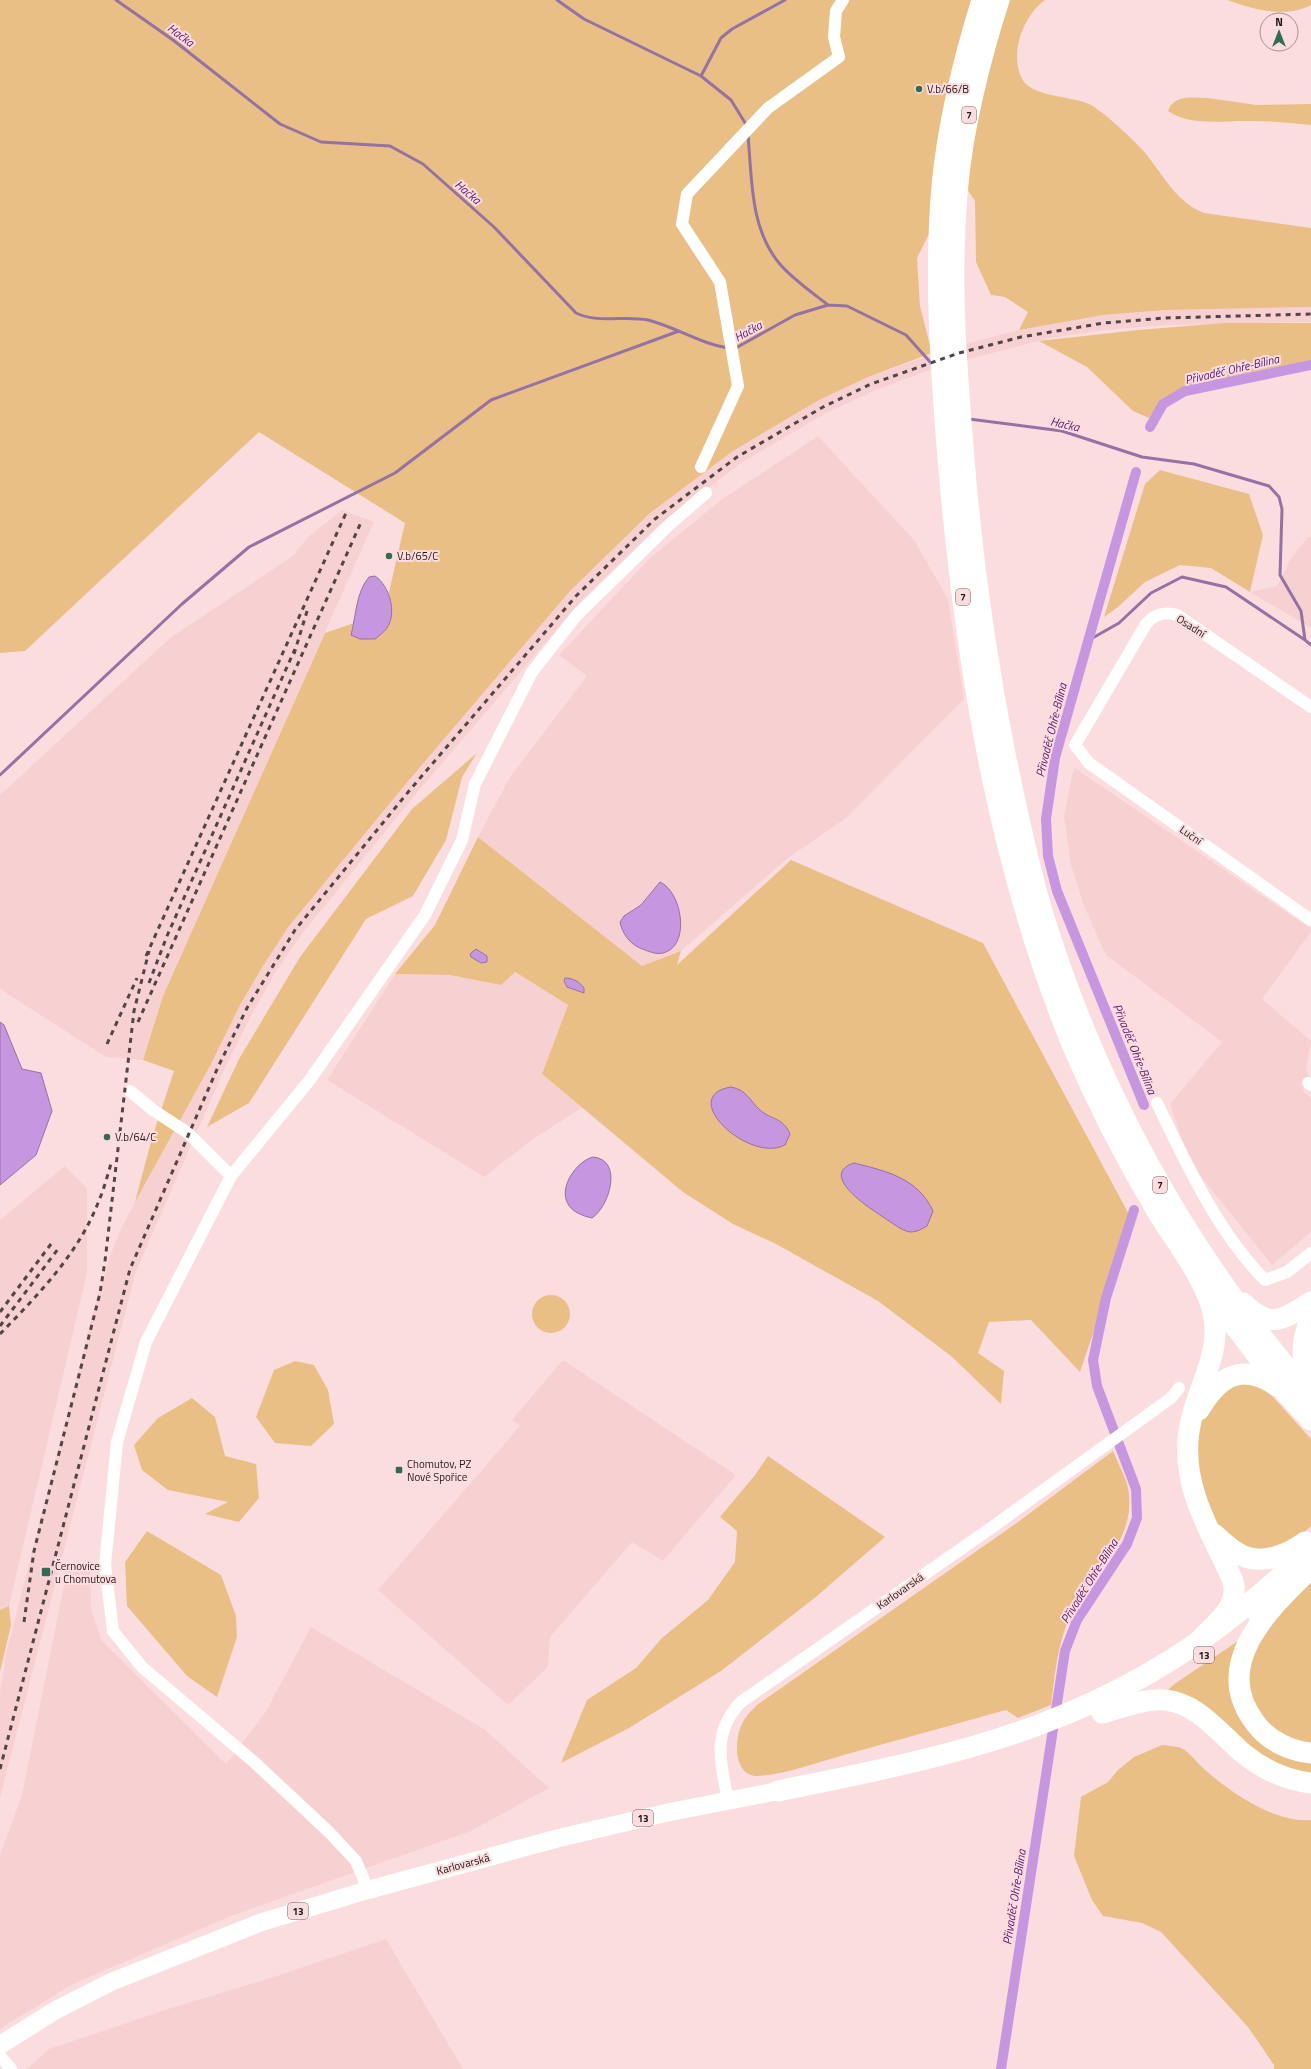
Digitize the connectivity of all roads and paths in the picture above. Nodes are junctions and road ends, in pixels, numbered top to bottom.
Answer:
1 (843, 0) edge
2 (982, 0) edge
3 (999, 0) edge
4 (947, 233) junction
5 (701, 467) dead end
6 (706, 493) dead end
7 (1311, 707) edge
8 (1075, 745) joint
9 (1311, 920) edge
10 (1046, 952) junction
11 (130, 1091) dead end
12 (1157, 1103) dead end
13 (231, 1176) junction
14 (1311, 1253) edge
15 (1195, 1273) junction
16 (1222, 1283) junction
17 (1311, 1302) edge
18 (1311, 1319) edge
19 (1311, 1384) edge
20 (1179, 1388) dead end
21 (1285, 1392) junction
22 (1311, 1396) edge
23 (1311, 1420) edge
24 (1188, 1440) junction
25 (1210, 1530) junction
26 (1311, 1537) edge
27 (1311, 1546) edge
28 (1311, 1568) edge
29 (1290, 1588) junction
30 (1197, 1643) junction
31 (1108, 1707) junction
32 (1311, 1753) edge
33 (1311, 1783) edge
34 (778, 1791) joint
35 (728, 1801) junction
36 (368, 1890) junction
37 (0, 2045) edge
38 (0, 2056) edge
39 (11, 2069) edge

1 - 5 street
2 - 4 highway, 7
3 - 4 highway, 7
4 - 10 highway, 7
6 - 13 street
7 - 8 street, Osadní
8 - 9 street, Luční
10 - 15 highway, 7
10 - 16 highway, 7
11 - 13 street
12 - 14 street
13 - 36 street
15 - 21 highway, 7
15 - 24 highway
16 - 17 highway
16 - 22 highway, 7
18 - 19 highway
20 - 35 street, Karlovarská
21 - 23 highway, 7
21 - 24 highway
24 - 25 highway
25 - 26 highway
25 - 30 highway
27 - 30 highway, 13
28 - 29 highway, 13
29 - 31 highway, 13
29 - 32 highway
30 - 31 highway, 13
31 - 33 highway
31 - 34 highway, 13
34 - 35 main road, 13
35 - 36 main road, Karlovarská / 13
36 - 37 main road, 13
38 - 39 street

